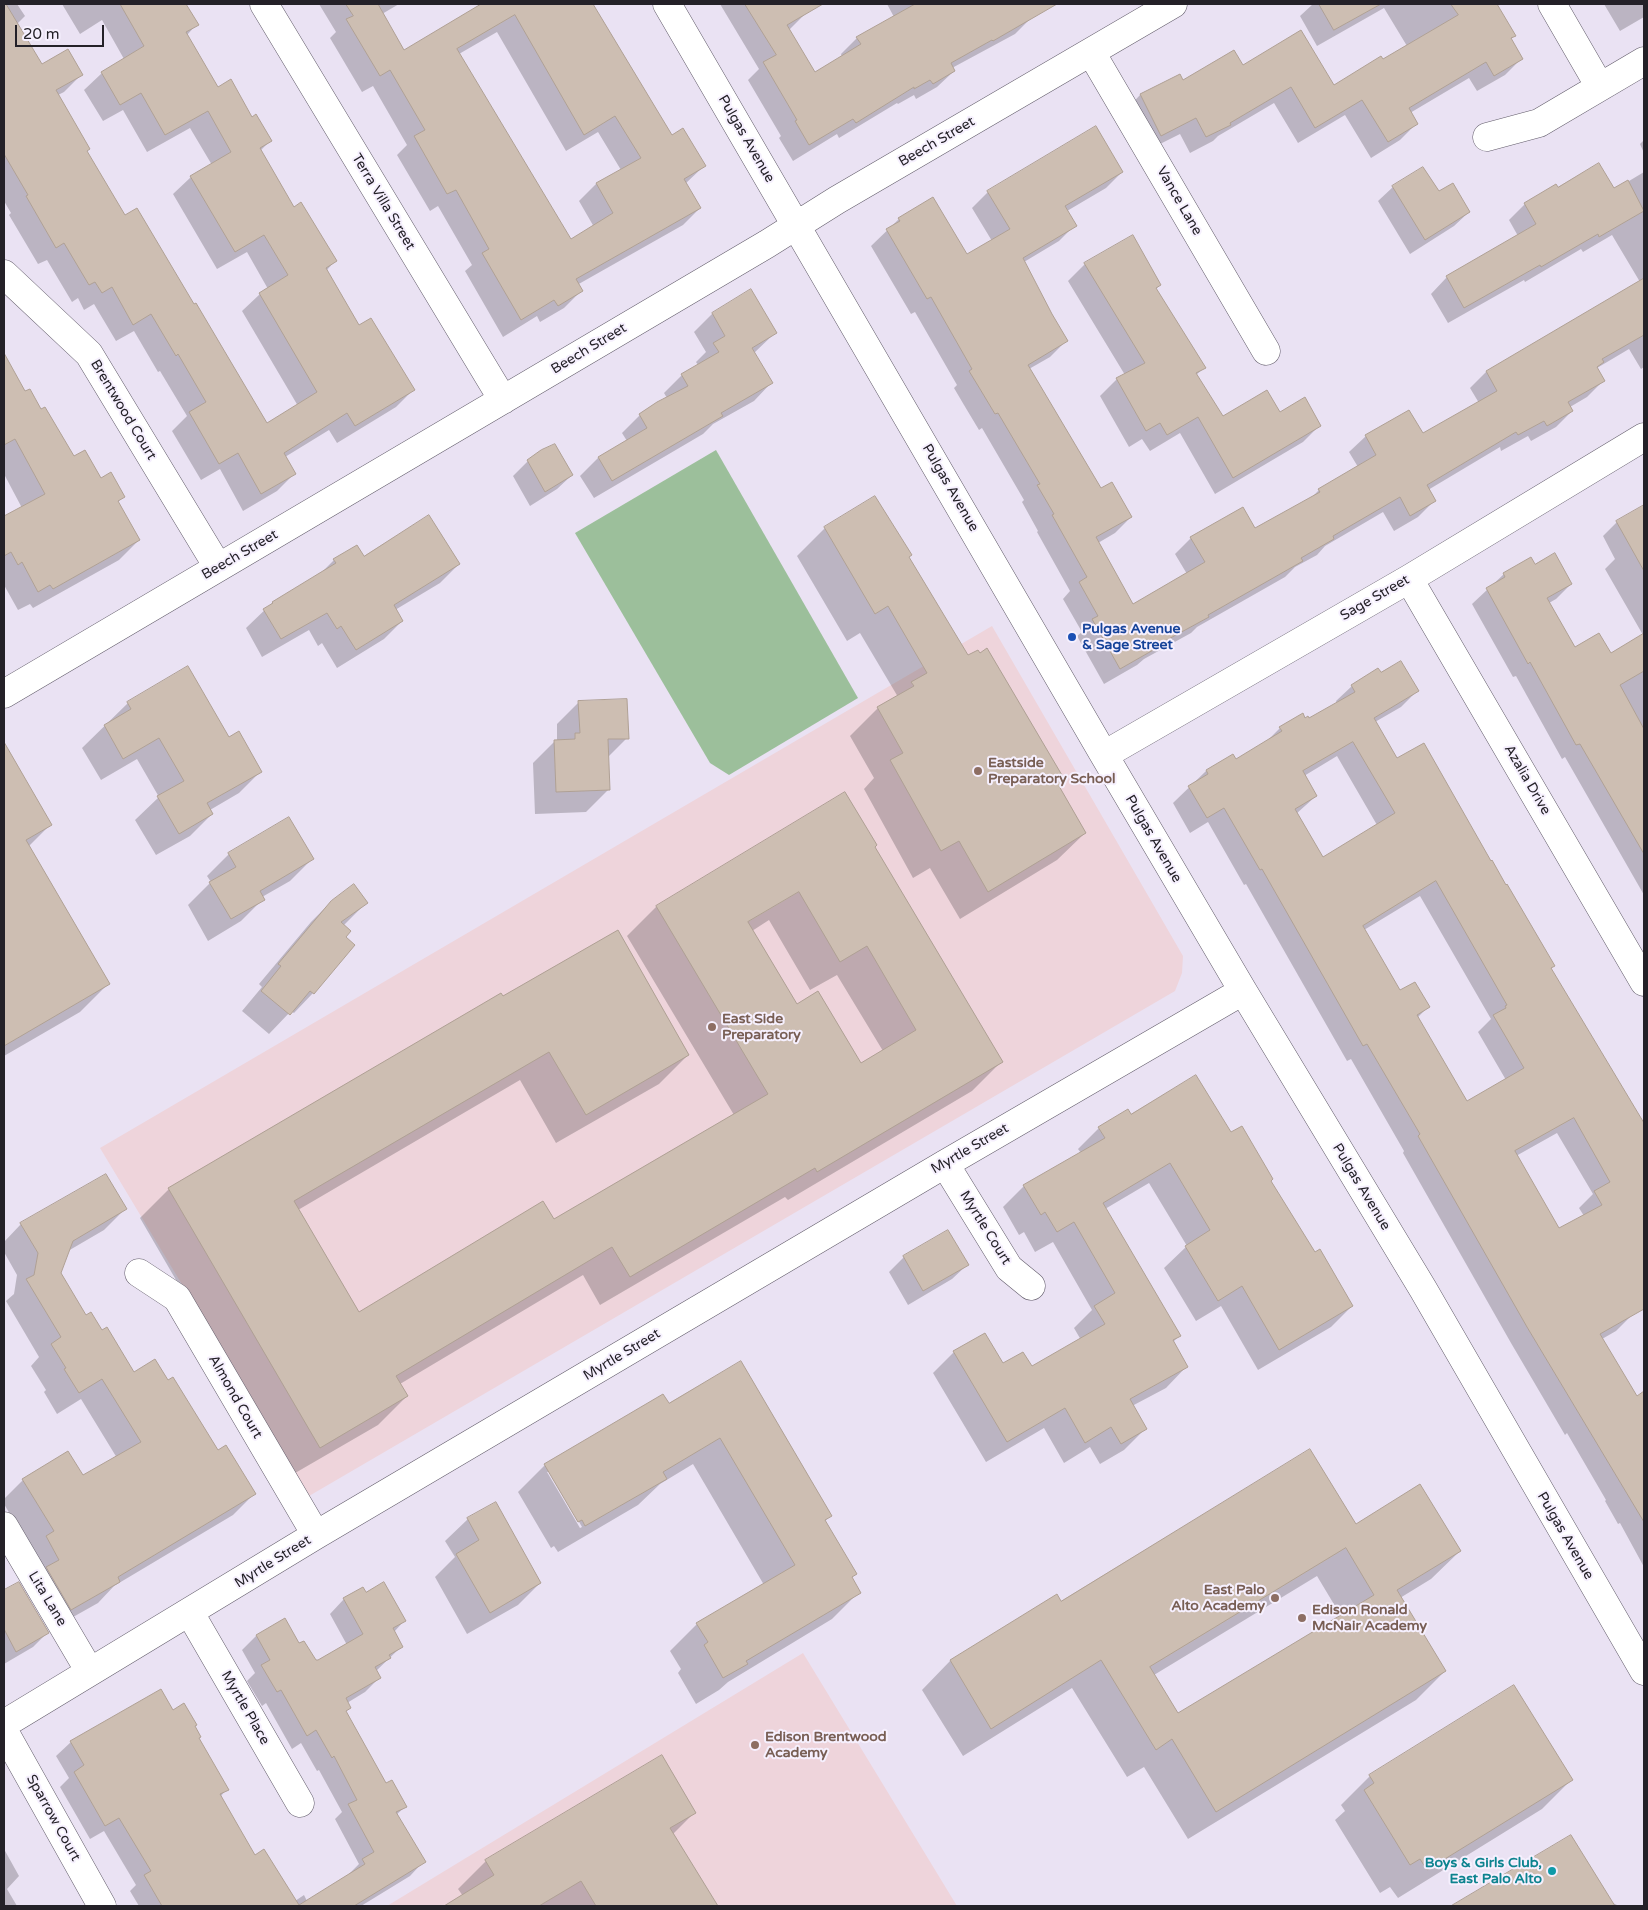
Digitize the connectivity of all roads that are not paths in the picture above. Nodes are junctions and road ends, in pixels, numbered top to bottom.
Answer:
1 (264, 4) edge
2 (667, 4) edge
3 (1173, 4) edge
4 (1552, 4) edge
5 (1091, 52) junction
6 (1644, 61) edge
7 (1600, 86) junction
8 (1487, 137) dead end
9 (796, 224) junction
10 (4, 274) edge
11 (1266, 351) dead end
12 (503, 400) junction
13 (1644, 437) edge
14 (218, 567) junction
15 (1409, 579) junction
16 (4, 694) edge
17 (1104, 754) junction
18 (1644, 982) edge
19 (1243, 992) junction
20 (945, 1164) junction
21 (139, 1274) dead end
22 (1031, 1286) dead end
23 (4, 1526) edge
24 (316, 1535) junction
25 (190, 1613) junction
26 (1644, 1671) edge
27 (90, 1672) junction
28 (4, 1724) edge
29 (4, 1731) edge
30 (300, 1803) dead end
31 (102, 1906) edge

1 - 12 street, Terra Villa Street
2 - 9 street, Pulgas Avenue
3 - 5 street, Beech Street
4 - 7 street
5 - 9 street, Beech Street
5 - 11 street, Vance Lane
6 - 7 street
7 - 8 street
9 - 12 street, Beech Street
9 - 17 street, Pulgas Avenue
10 - 14 street, Brentwood Court
12 - 14 street, Beech Street
13 - 15 street, Sage Street
14 - 16 street, Beech Street
15 - 17 street, Sage Street
15 - 18 street, Azalia Drive
17 - 19 street, Pulgas Avenue
19 - 20 street, Myrtle Street
19 - 26 street, Pulgas Avenue
20 - 22 street, Myrtle Court
20 - 24 street, Myrtle Street
21 - 24 street, Almond Court
23 - 27 street, Lita Lane
24 - 25 street, Myrtle Street
25 - 27 street, Myrtle Street
25 - 30 street, Myrtle Place
27 - 28 street, Myrtle Street
29 - 31 street, Sparrow Court

